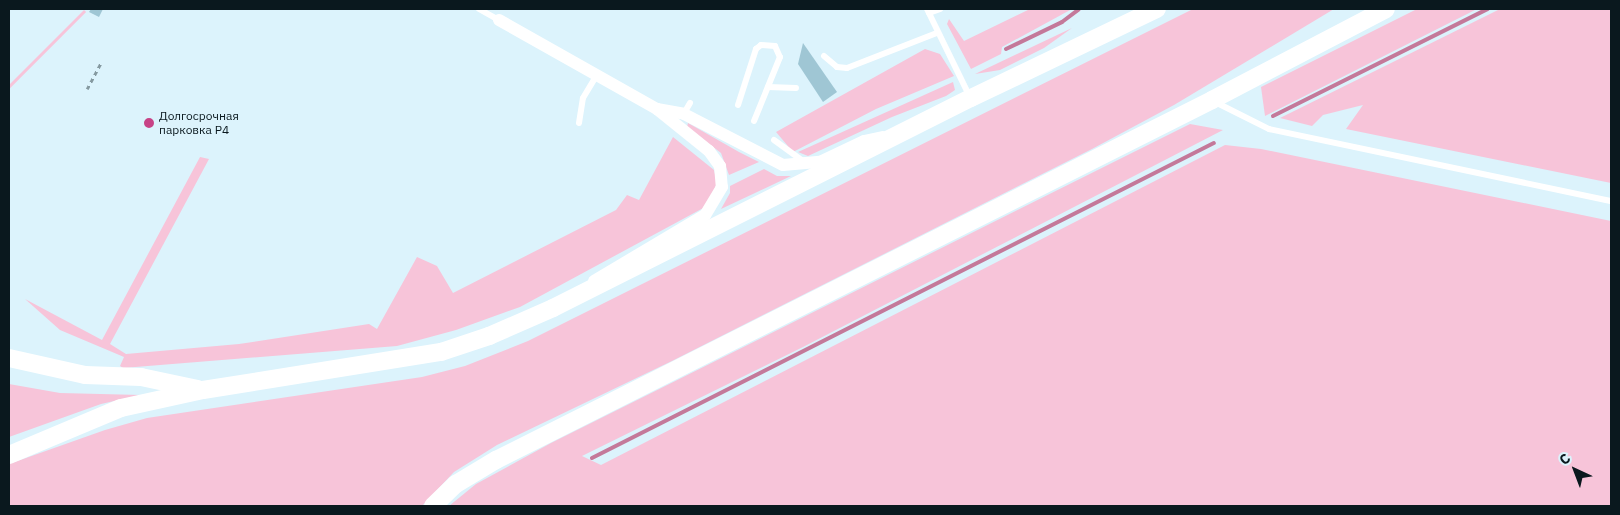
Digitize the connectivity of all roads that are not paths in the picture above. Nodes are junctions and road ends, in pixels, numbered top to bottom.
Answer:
1 (479, 9) edge
2 (940, 9) edge
3 (1157, 9) edge
4 (1386, 9) edge
5 (928, 11) edge
6 (499, 20) joint
7 (937, 33) junction
8 (824, 56) dead end
9 (597, 75) junction
10 (768, 87) junction
11 (796, 88) dead end
12 (971, 98) junction
13 (1212, 100) junction
14 (738, 104) dead end
15 (687, 108) junction
16 (657, 109) junction
17 (754, 121) dead end
18 (579, 123) dead end
19 (676, 127) junction
20 (909, 131) junction
21 (774, 140) dead end
22 (809, 164) junction
23 (1611, 201) edge
24 (580, 293) junction
25 (9, 358) edge
26 (203, 390) junction
27 (9, 456) edge
28 (433, 506) edge

1 - 6 lane
2 - 5 lane
3 - 12 main road
4 - 13 main road
5 - 7 lane
6 - 9 street
7 - 8 lane
7 - 12 lane
9 - 16 street
9 - 18 lane
10 - 11 lane
10 - 14 lane
10 - 17 lane
12 - 20 main road
13 - 23 lane
13 - 28 main road
15 - 16 street
15 - 19 lane
15 - 22 street
16 - 19 street
19 - 24 street
20 - 22 street
20 - 24 main road
21 - 22 lane
24 - 26 main road
25 - 26 main road
26 - 27 main road

